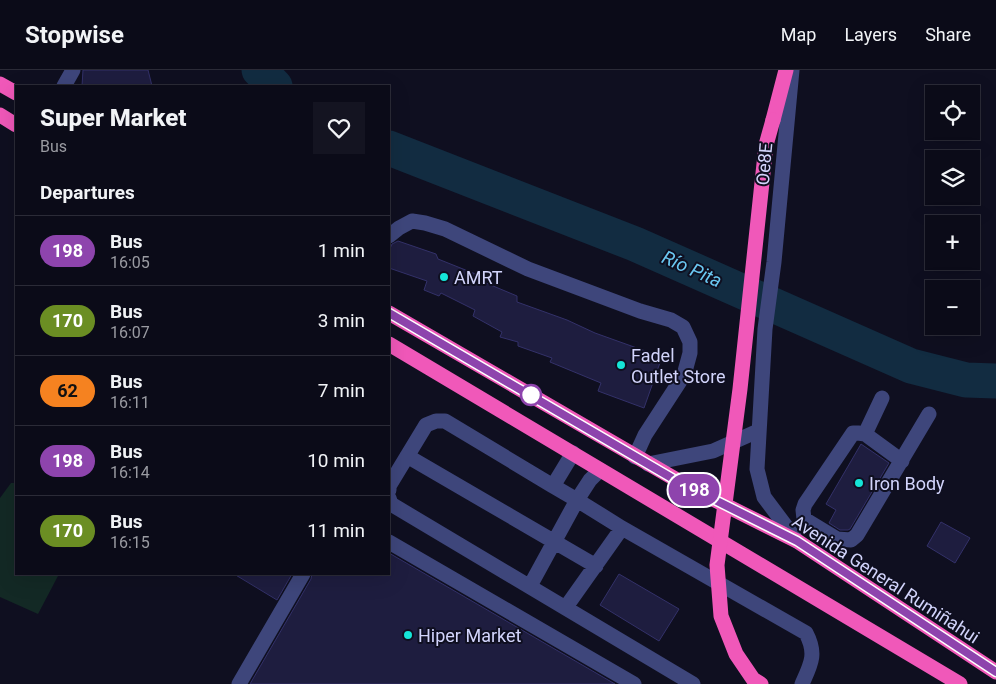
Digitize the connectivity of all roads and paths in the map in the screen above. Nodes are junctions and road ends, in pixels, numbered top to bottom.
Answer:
1 (73, 70) edge
2 (786, 70) edge
3 (792, 70) edge
4 (0, 84) edge
5 (65, 85) edge
6 (15, 92) edge
7 (0, 115) edge
8 (15, 124) edge
9 (390, 235) edge
10 (390, 314) edge
11 (390, 345) edge
12 (882, 398) dead end
13 (929, 414) dead end
14 (758, 431) junction
15 (864, 434) junction
16 (573, 453) junction
17 (407, 456) junction
18 (642, 460) junction
19 (902, 461) junction
20 (600, 470) junction
21 (390, 484) edge
22 (553, 486) junction
23 (577, 500) junction
24 (390, 501) edge
25 (622, 528) junction
26 (819, 528) junction
27 (555, 542) junction
28 (390, 543) edge
29 (802, 545) junction
30 (596, 566) junction
31 (302, 575) edge
32 (530, 586) junction
33 (566, 607) junction
34 (996, 672) edge
35 (239, 684) edge
36 (634, 684) edge
37 (693, 684) edge
38 (761, 684) edge
39 (802, 684) edge
40 (960, 684) edge

1 - 5 street
2 - 38 highway, bridge
3 - 14 street, Oe8E
4 - 6 highway
7 - 8 highway
9 - 18 street
10 - 18 highway, Avenida General Rumiñahui
11 - 16 highway
12 - 15 street
13 - 19 street
14 - 18 street
14 - 29 street
15 - 19 street
15 - 26 street
16 - 20 highway
16 - 22 street
17 - 21 street
17 - 22 street
17 - 27 street
18 - 29 highway, Avenida General Rumiñahui
19 - 26 street
20 - 23 street
20 - 40 highway
22 - 23 street
23 - 25 street
23 - 27 street
24 - 32 street
25 - 30 street
25 - 39 street
26 - 29 street
27 - 30 street
27 - 32 street
28 - 36 street
29 - 34 highway, Avenida General Rumiñahui
30 - 33 street
31 - 35 street
32 - 33 street
33 - 37 street

